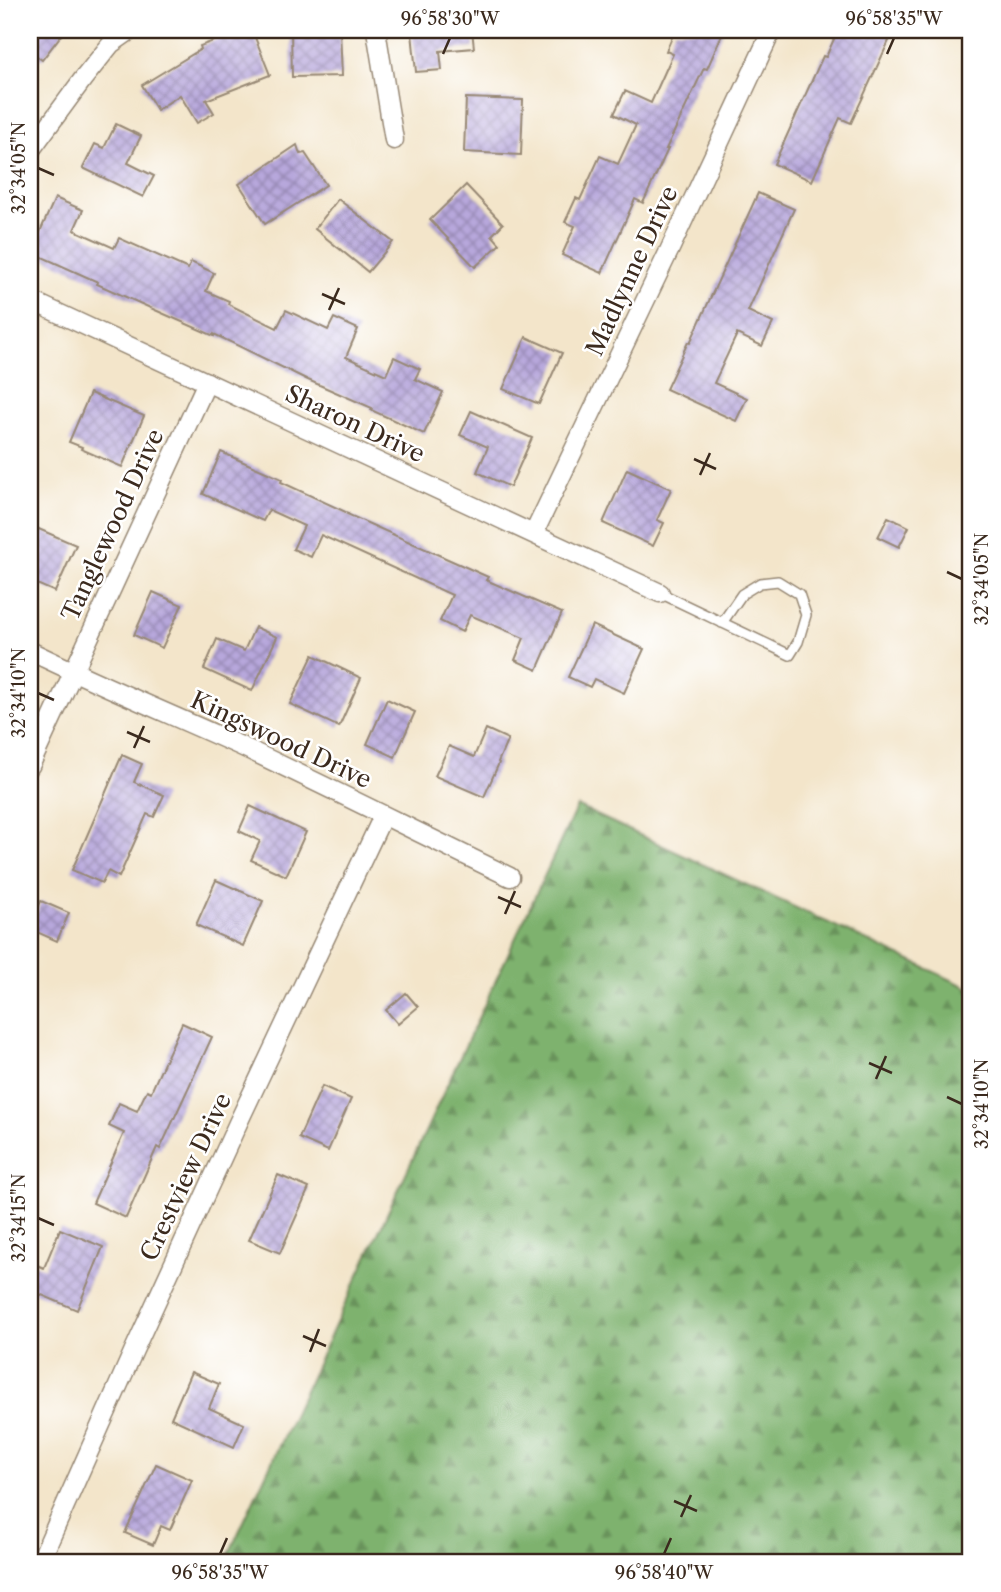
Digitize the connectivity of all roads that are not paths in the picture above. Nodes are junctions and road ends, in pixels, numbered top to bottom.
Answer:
1 (131, 30) edge
2 (376, 30) edge
3 (772, 30) edge
4 (394, 140) dead end
5 (30, 151) edge
6 (30, 300) edge
7 (206, 383) junction
8 (534, 533) junction
9 (660, 593) joint
10 (722, 623) junction
11 (30, 651) edge
12 (72, 671) junction
13 (30, 766) edge
14 (383, 816) junction
15 (510, 877) dead end
16 (40, 1562) edge

1 - 5 street
2 - 4 street
3 - 8 street, Madlynne Drive
6 - 7 street, Sharon Drive
7 - 8 street, Sharon Drive
7 - 12 street, Tanglewood Drive
8 - 9 street, Sharon Drive
9 - 10 lane
10 - 10 lane
11 - 12 street, Kingswood Drive
12 - 13 street, Tanglewood Drive
12 - 14 street, Kingswood Drive
14 - 15 street, Kingswood Drive
14 - 16 street, Crestview Drive

